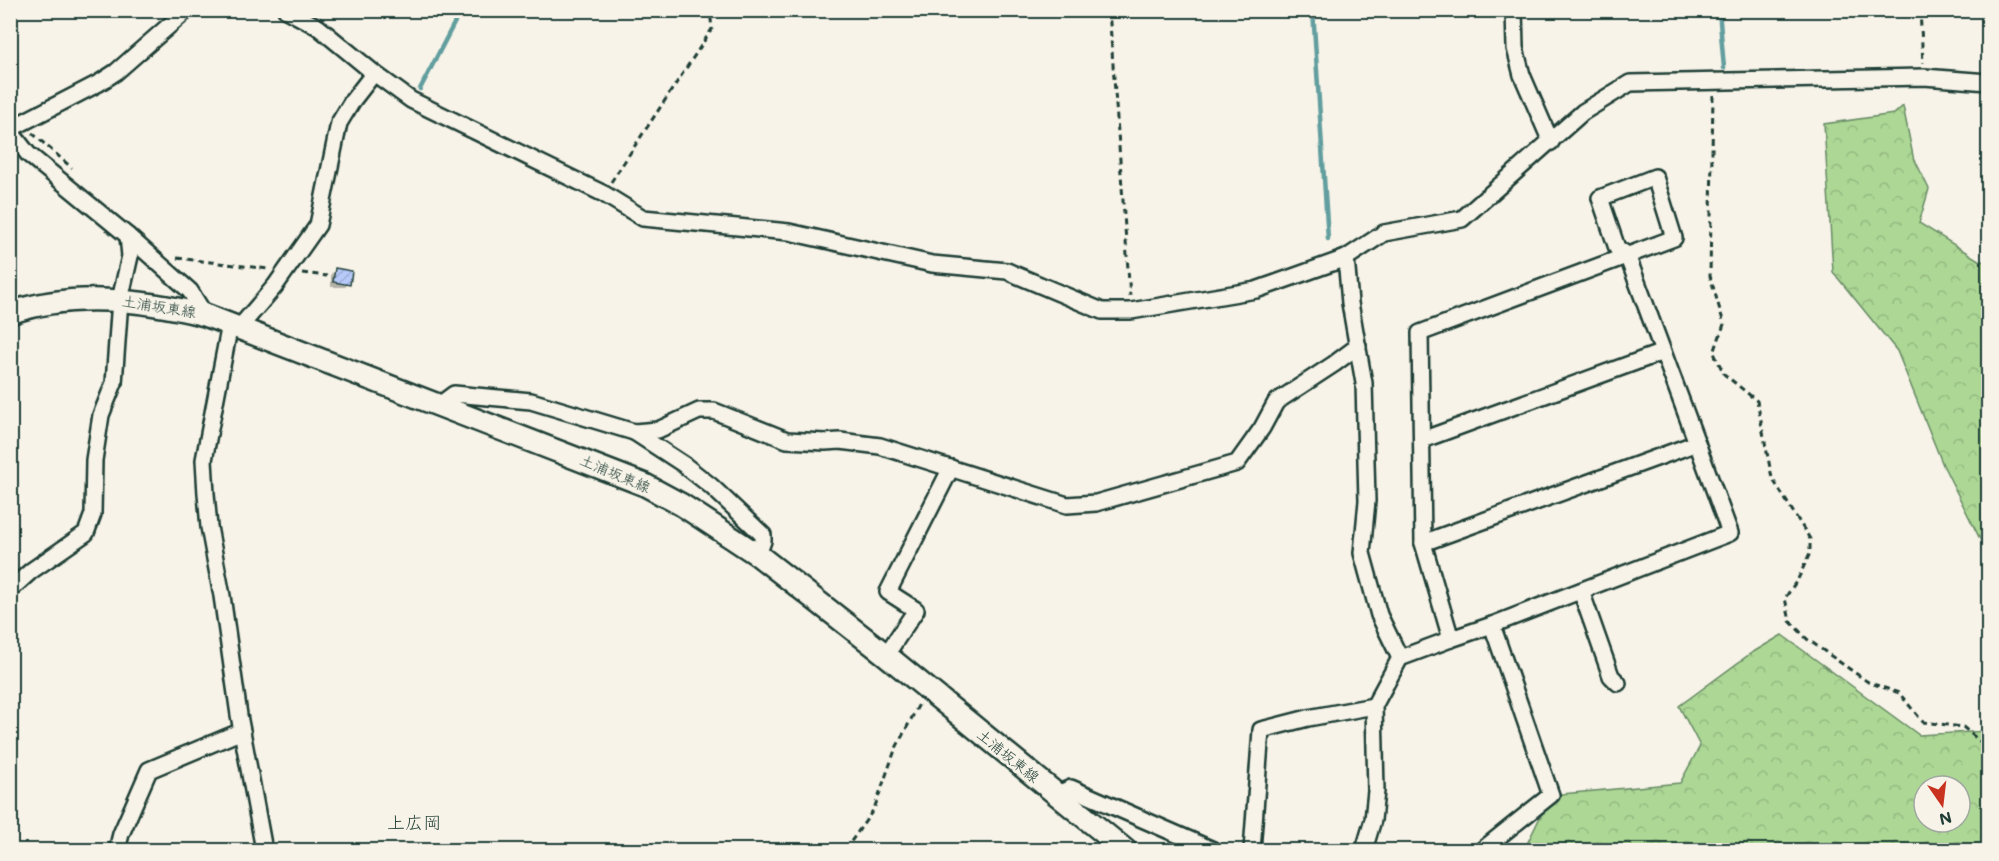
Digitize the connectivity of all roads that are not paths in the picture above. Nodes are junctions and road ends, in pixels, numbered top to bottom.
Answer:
1 (187, 10) edge
2 (286, 10) edge
3 (1514, 10) edge
4 (374, 73) junction
5 (1989, 82) edge
6 (13, 128) edge
7 (1551, 142) junction
8 (128, 236) junction
9 (1627, 255) junction
10 (1346, 258) junction
11 (120, 300) junction
12 (10, 313) edge
13 (205, 315) junction
14 (235, 326) junction
15 (1358, 346) junction
16 (1663, 352) junction
17 (438, 406) junction
18 (633, 432) junction
19 (1422, 440) junction
20 (1697, 443) junction
21 (951, 468) junction
22 (1423, 543) junction
23 (758, 555) junction
24 (10, 590) edge
25 (1581, 591) junction
26 (1492, 625) junction
27 (1451, 639) junction
28 (886, 655) junction
29 (1400, 657) junction
30 (1618, 683) dead end
31 (1374, 706) junction
32 (242, 731) junction
33 (1055, 795) junction
34 (117, 850) edge
35 (264, 850) edge
36 (1125, 850) edge
37 (1213, 850) edge
38 (1252, 850) edge
39 (1364, 850) edge
40 (1482, 850) edge

1 - 6 street
2 - 4 street
3 - 7 street
4 - 10 street
4 - 14 street
5 - 7 street
6 - 8 street
7 - 10 street
8 - 11 street
8 - 13 street
9 - 9 street
9 - 16 street
9 - 19 street
10 - 15 street
11 - 12 main road, 土浦坂東線
11 - 13 main road, 土浦坂東線
11 - 24 street
13 - 14 main road, 土浦坂東線
14 - 17 main road, 土浦坂東線
14 - 32 street
15 - 21 street
15 - 29 street
16 - 19 street
16 - 20 street
17 - 18 street
17 - 23 main road, 土浦坂東線
18 - 21 street
18 - 23 street
19 - 22 street
20 - 22 street
20 - 25 street
21 - 28 street
22 - 27 street
23 - 28 main road, 土浦坂東線
25 - 26 street
25 - 30 street
26 - 27 street
26 - 40 street
27 - 29 street
28 - 33 main road, 土浦坂東線
29 - 31 street
31 - 38 street
31 - 39 street
32 - 34 street
32 - 35 street
33 - 36 main road, 土浦坂東線
33 - 37 street

